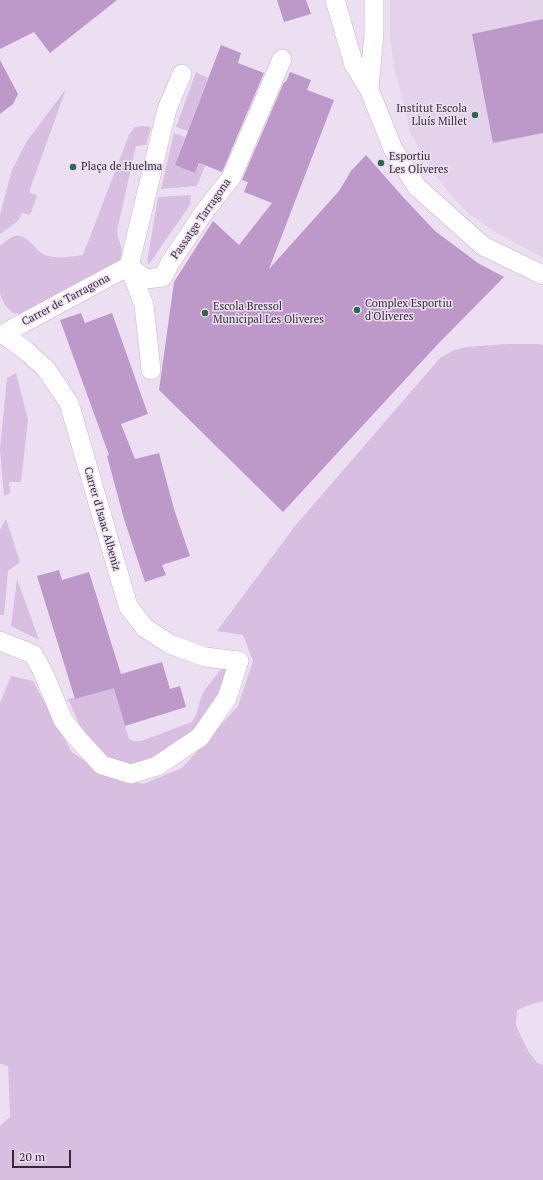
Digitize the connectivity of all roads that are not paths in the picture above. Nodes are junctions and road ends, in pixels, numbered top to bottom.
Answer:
1 (335, 0) edge
2 (374, 0) edge
3 (282, 59) dead end
4 (182, 74) dead end
5 (369, 89) junction
6 (129, 266) junction
7 (543, 275) edge
8 (1, 334) edge
9 (151, 370) dead end
10 (1, 644) edge

1 - 5 street
2 - 5 street
3 - 6 street, Passatge Tarragona
4 - 6 street
5 - 7 street
6 - 8 street, Carrer de Tarragona
6 - 9 street
8 - 10 street, Carrer d'Isaac Albeniz

